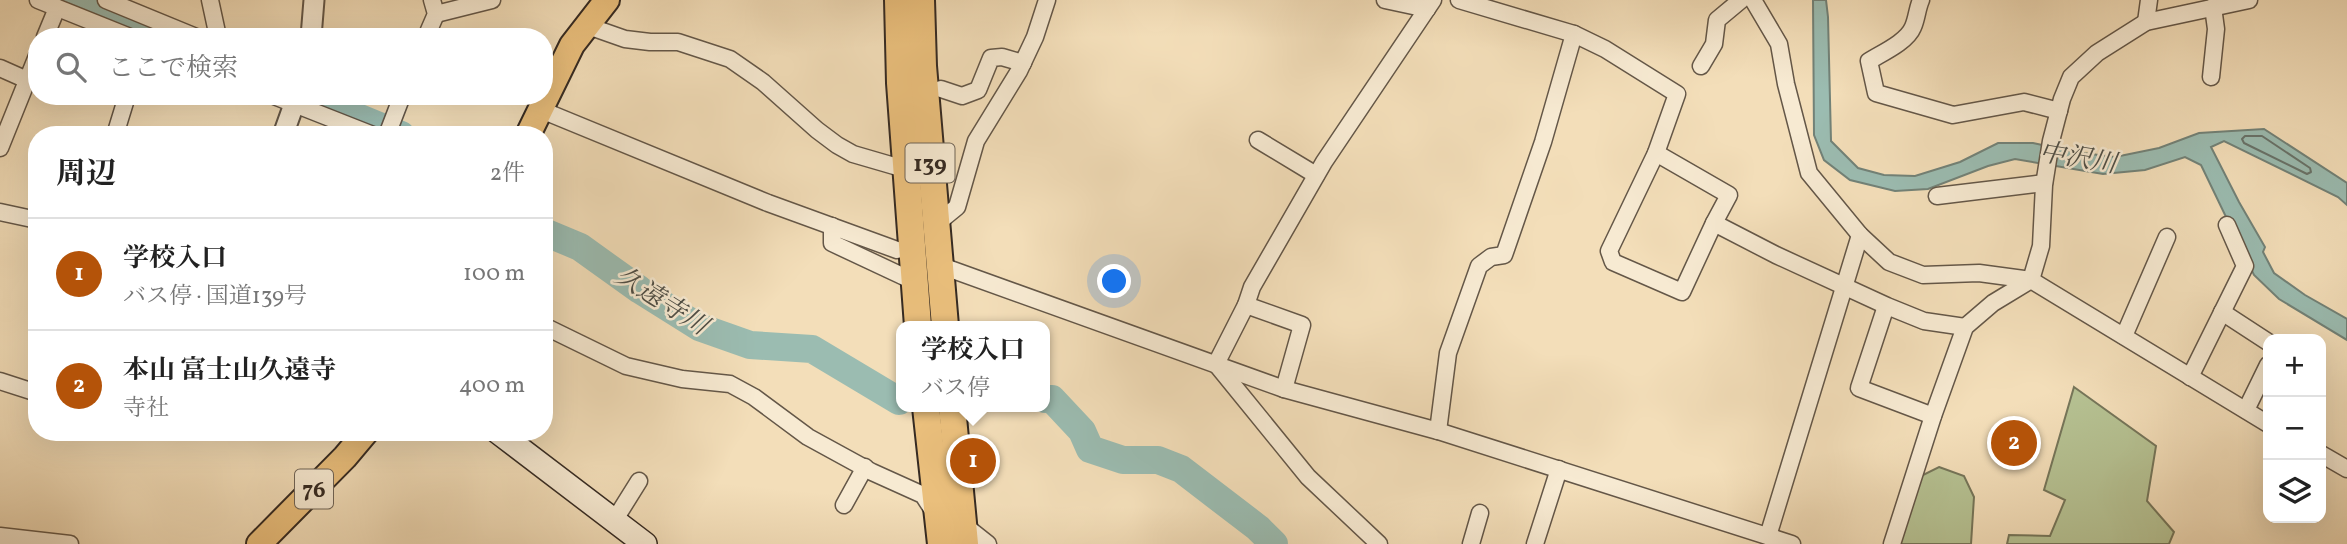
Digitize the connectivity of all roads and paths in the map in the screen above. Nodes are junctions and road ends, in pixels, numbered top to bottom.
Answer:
1 (38, 0) edge
2 (106, 0) edge
3 (209, 0) edge
4 (314, 0) edge
5 (492, 0) edge
6 (607, 0) edge
7 (898, 0) edge
8 (920, 0) edge
9 (1047, 0) edge
10 (1385, 0) edge
11 (1459, 0) edge
12 (1741, 0) edge
13 (1753, 0) edge
14 (1921, 0) edge
15 (2149, 0) edge
16 (2249, 0) edge
17 (1430, 4) edge
18 (434, 7) edge
19 (57, 8) junction
20 (2213, 8) junction
21 (2146, 22) junction
22 (588, 26) junction
23 (49, 28) edge
24 (107, 28) edge
25 (174, 28) edge
26 (216, 28) edge
27 (312, 28) edge
28 (428, 28) edge
29 (1574, 34) junction
30 (1023, 63) junction
31 (1701, 66) dead end
32 (0, 68) edge
33 (2211, 77) dead end
34 (27, 80) joint
35 (553, 82) edge
36 (941, 89) dead end
37 (124, 105) edge
38 (294, 105) edge
39 (307, 105) edge
40 (399, 105) edge
41 (541, 105) edge
42 (539, 109) junction
43 (2059, 111) junction
44 (118, 126) edge
45 (286, 126) edge
46 (353, 126) edge
47 (391, 126) edge
48 (532, 126) edge
49 (1258, 140) dead end
50 (0, 148) edge
51 (1656, 153) junction
52 (908, 170) junction
53 (1316, 175) junction
54 (2045, 177) junction
55 (1937, 196) dead end
56 (0, 212) edge
57 (28, 218) edge
58 (1714, 223) junction
59 (935, 225) junction
60 (2227, 225) dead end
61 (832, 226) junction
62 (1860, 235) junction
63 (2167, 237) dead end
64 (897, 250) dead end
65 (948, 274) junction
66 (2031, 280) junction
67 (913, 281) junction
68 (1843, 286) junction
69 (1045, 304) junction
70 (1246, 305) junction
71 (1886, 306) junction
72 (2222, 312) junction
73 (917, 321) edge
74 (945, 321) edge
75 (1965, 327) junction
76 (553, 330) edge
77 (2123, 337) junction
78 (2263, 339) edge
79 (1216, 364) junction
80 (2263, 375) edge
81 (2190, 377) junction
82 (0, 381) edge
83 (1284, 389) junction
84 (28, 390) edge
85 (2246, 410) junction
86 (927, 412) edge
87 (953, 412) edge
88 (1933, 416) junction
89 (2263, 421) edge
90 (1438, 431) junction
91 (358, 441) edge
92 (510, 441) edge
93 (2326, 457) edge
94 (865, 467) junction
95 (1559, 469) junction
96 (2347, 469) edge
97 (639, 481) dead end
98 (844, 505) dead end
99 (1480, 513) dead end
100 (938, 518) junction
101 (614, 521) junction
102 (965, 535) edge
103 (0, 536) edge
104 (1759, 537) edge
105 (70, 544) edge
106 (259, 544) edge
107 (645, 544) edge
108 (940, 544) edge
109 (988, 544) edge
110 (1379, 544) edge
111 (1471, 544) edge
112 (1535, 544) edge
113 (1792, 544) edge
114 (1892, 544) edge

1 - 19 street
2 - 25 street
3 - 26 street
4 - 27 street
5 - 18 street
6 - 22 main road
7 - 52 highway, 139
8 - 59 highway, 139
9 - 30 street
10 - 17 street
11 - 29 street
12 - 31 street
13 - 62 street
14 - 43 street
15 - 21 street
16 - 20 street
17 - 53 street
18 - 28 street
19 - 23 street
19 - 24 street
20 - 21 street
20 - 33 street
21 - 43 street
22 - 35 main road
22 - 52 street
29 - 51 street
29 - 90 street
30 - 36 street
30 - 59 street
32 - 34 street
34 - 50 street
37 - 44 street
38 - 45 street
39 - 46 street
40 - 47 street
41 - 42 main road
42 - 48 main road
42 - 61 street
43 - 54 street
49 - 53 street
51 - 58 street
51 - 58 street
52 - 67 highway, 139
53 - 70 street
54 - 55 street
54 - 66 street
56 - 57 street
58 - 68 street
59 - 65 highway, 139
60 - 72 street
61 - 64 street
61 - 67 street
62 - 66 street
62 - 68 street
63 - 77 street
65 - 69 street
65 - 69 street
65 - 74 highway, 139
66 - 75 street
66 - 77 street
67 - 73 highway, 139
68 - 71 street
68 - 104 street
69 - 79 street
70 - 79 street
70 - 83 street
71 - 75 street
71 - 88 street
72 - 78 street
72 - 81 street
75 - 88 street
76 - 94 street
77 - 81 street
79 - 83 street
79 - 110 street
80 - 85 street
81 - 85 street
82 - 84 street
83 - 90 street
85 - 89 street
86 - 100 highway
87 - 102 highway
88 - 114 street
90 - 95 street
91 - 106 main road, 76
92 - 101 main road
93 - 96 street
94 - 98 street
94 - 100 street
95 - 104 street
95 - 112 street
97 - 101 street
99 - 111 street
100 - 108 highway
101 - 107 main road
102 - 109 street
103 - 105 street
104 - 113 street

